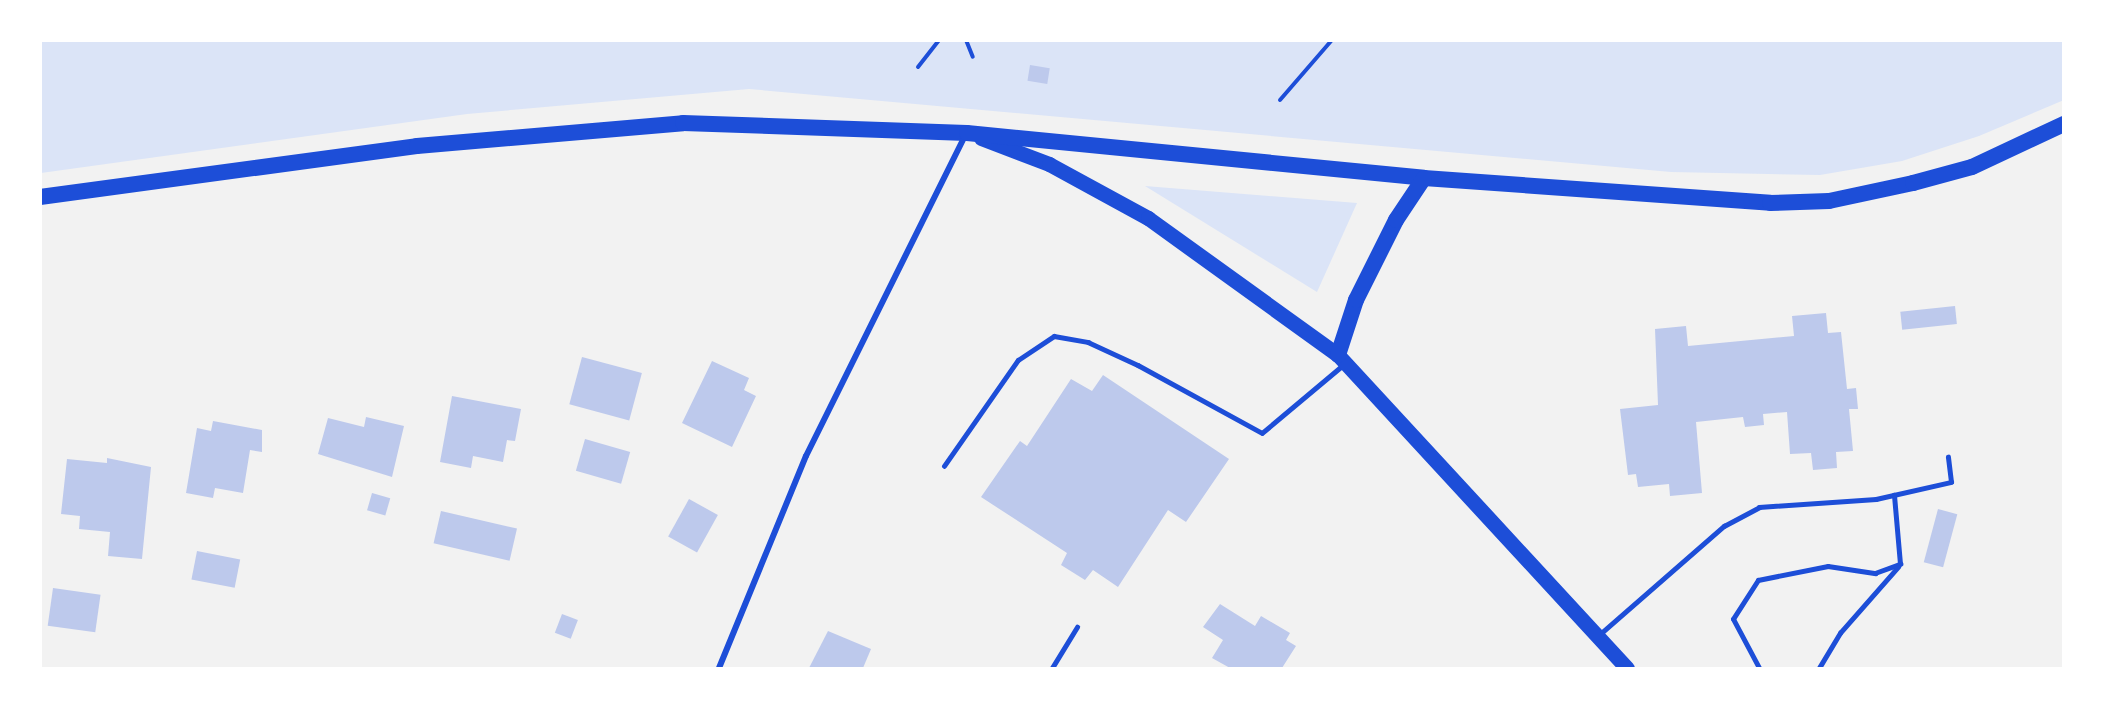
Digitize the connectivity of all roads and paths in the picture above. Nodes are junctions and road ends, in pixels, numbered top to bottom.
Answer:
1 (939, 40) edge
2 (966, 40) edge
3 (1332, 40) edge
4 (973, 57) dead end
5 (918, 67) dead end
6 (1280, 100) dead end
7 (2064, 124) edge
8 (967, 133) junction
9 (1424, 178) junction
10 (40, 197) edge
11 (1342, 359) junction
12 (1948, 457) dead end
13 (944, 466) dead end
14 (1894, 495) junction
15 (1900, 564) junction
16 (1077, 627) dead end
17 (1599, 635) junction
18 (718, 669) edge
19 (1052, 669) edge
20 (1627, 669) edge
21 (1759, 669) edge
22 (1819, 669) edge

1 - 5 path
2 - 4 path
3 - 6 path
7 - 9 highway
8 - 9 highway
8 - 10 highway
8 - 11 main road
8 - 18 street
9 - 11 highway
11 - 13 lane
11 - 17 main road
12 - 14 lane
14 - 15 lane
14 - 17 lane
15 - 21 lane
15 - 22 lane
16 - 19 lane
17 - 20 main road

